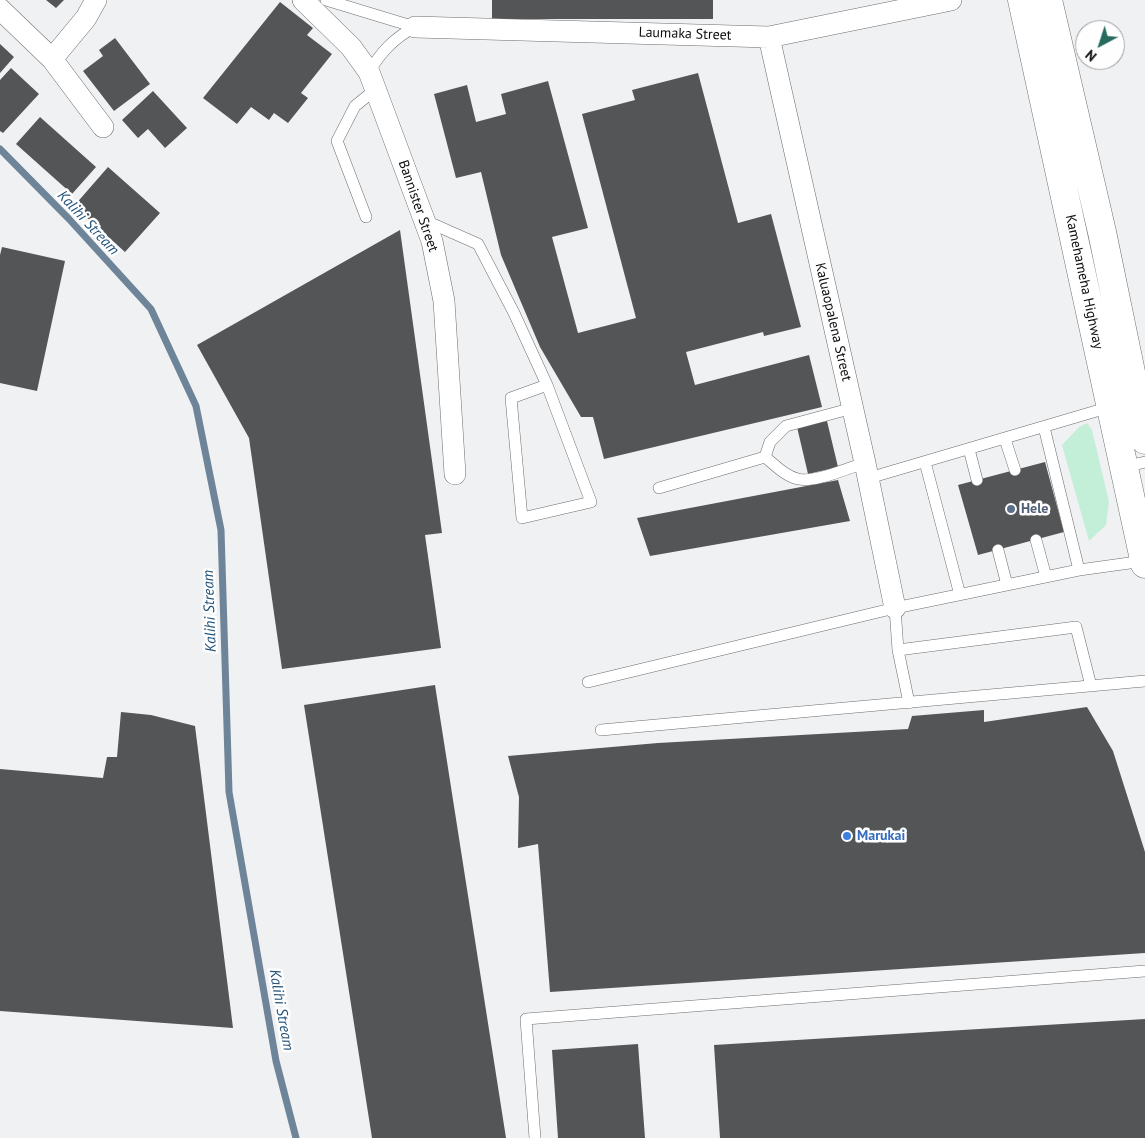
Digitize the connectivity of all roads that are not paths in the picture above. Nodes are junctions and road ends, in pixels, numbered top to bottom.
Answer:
1 (96, 0) edge
2 (303, 0) edge
3 (326, 0) edge
4 (951, 0) edge
5 (1022, 0) edge
6 (1048, 0) edge
7 (0, 9) edge
8 (415, 27) junction
9 (769, 37) junction
10 (52, 59) junction
11 (373, 81) junction
12 (103, 127) dead end
13 (366, 217) dead end
14 (426, 221) junction
15 (547, 385) junction
16 (1110, 407) junction
17 (853, 408) junction
18 (1044, 427) junction
19 (1005, 438) junction
20 (1145, 440) edge
21 (970, 449) junction
22 (765, 457) junction
23 (925, 462) junction
24 (1134, 464) edge
25 (867, 470) junction
26 (1015, 470) dead end
27 (456, 474) dead end
28 (977, 480) dead end
29 (659, 488) dead end
30 (1036, 540) dead end
31 (998, 550) dead end
32 (1144, 562) edge
33 (1079, 570) junction
34 (1046, 577) junction
35 (1007, 585) junction
36 (960, 595) junction
37 (894, 608) junction
38 (898, 650) junction
39 (1145, 681) edge
40 (588, 682) dead end
41 (1091, 686) junction
42 (909, 703) junction
43 (601, 730) dead end
44 (1145, 971) edge
45 (535, 1138) edge

1 - 10 street
2 - 11 street, Bannister Street
3 - 8 lane
4 - 9 street, Laumaka Street
5 - 16 main road, Kamehameha Highway
6 - 20 main road, Kamehameha Highway
7 - 10 street
8 - 9 street, Laumaka Street
8 - 11 lane
9 - 17 street, Kaluaopalena Street
10 - 12 street
11 - 13 lane
11 - 14 street, Bannister Street
14 - 15 lane
14 - 27 street, Bannister Street
15 - 15 lane
16 - 18 lane
16 - 24 main road, Kamehameha Highway
17 - 22 lane
17 - 25 street, Kaluaopalena Street
18 - 19 lane
18 - 33 lane
19 - 21 lane
19 - 26 lane
21 - 23 lane
21 - 28 lane
22 - 25 lane
22 - 29 lane
23 - 25 lane
23 - 36 lane
24 - 32 main road, Kamehameha Highway
25 - 37 street, Kaluaopalena Street
30 - 34 lane
31 - 35 lane
32 - 33 lane
33 - 34 lane
34 - 35 lane
35 - 36 lane
36 - 37 lane
37 - 38 lane
37 - 40 lane
38 - 41 lane
38 - 42 lane
39 - 41 lane
41 - 42 lane
42 - 43 lane
44 - 45 lane

